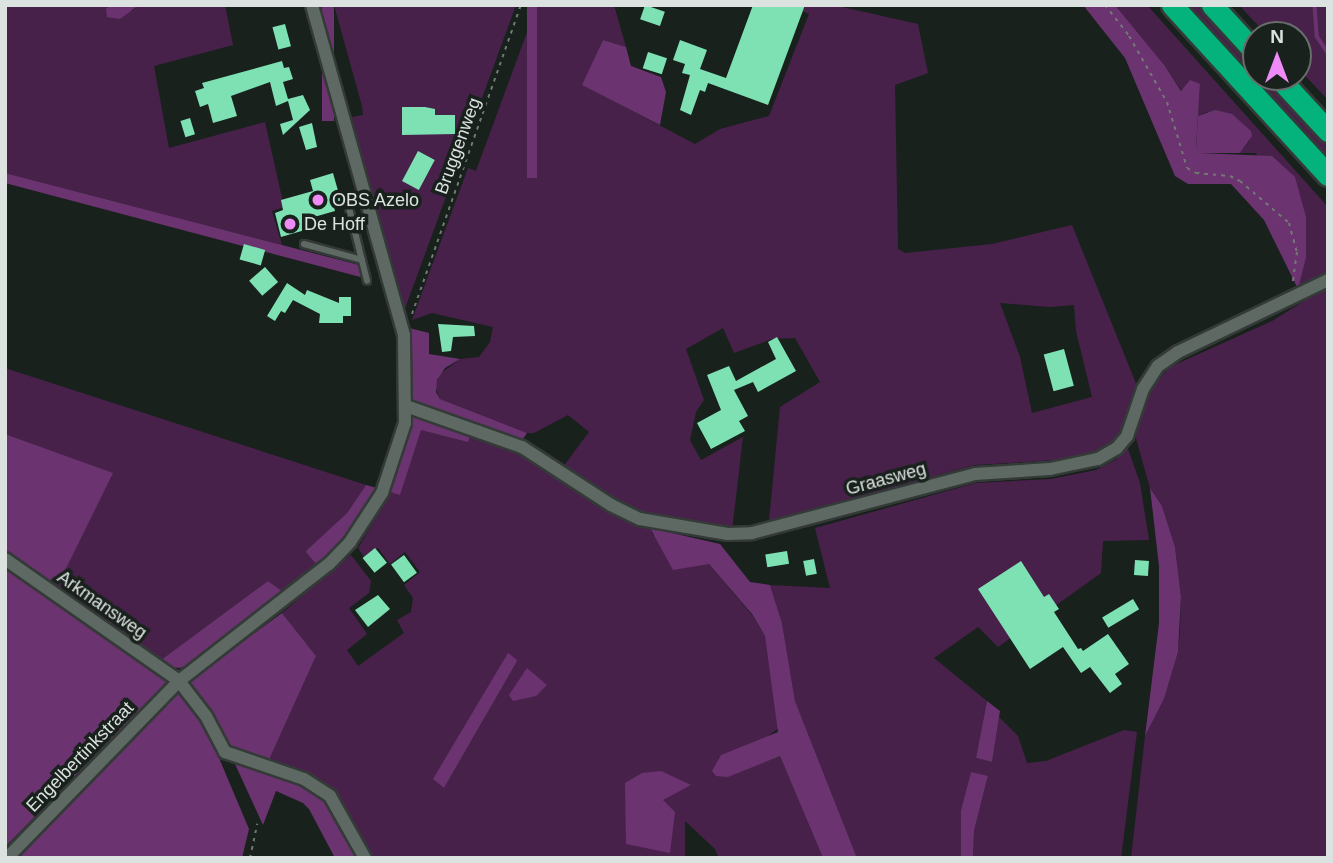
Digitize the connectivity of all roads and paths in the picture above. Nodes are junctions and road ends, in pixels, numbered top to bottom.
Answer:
1 (312, 5) edge
2 (521, 5) edge
3 (1105, 5) edge
4 (1171, 5) edge
5 (1212, 5) edge
6 (1242, 38) edge
7 (1293, 93) joint
8 (1328, 116) edge
9 (1328, 131) edge
10 (1328, 175) edge
11 (366, 199) junction
12 (304, 244) dead end
13 (362, 260) junction
14 (1328, 280) edge
15 (368, 281) dead end
16 (1301, 290) junction
17 (404, 334) junction
18 (407, 405) junction
19 (5, 559) edge
20 (179, 681) junction
21 (257, 824) dead end
22 (7, 858) edge
23 (250, 858) edge
24 (365, 858) edge

1 - 11 street, Engelbertinkstraat
2 - 17 path, Bruggenweg
3 - 16 path
4 - 10 highway
5 - 6 highway
7 - 8 highway
7 - 9 highway
11 - 13 lane
11 - 17 street, Engelbertinkstraat
12 - 13 lane
13 - 15 lane
14 - 16 street, Graasweg
16 - 18 street, Graasweg
17 - 18 street, Engelbertinkstraat
18 - 20 street, Engelbertinkstraat
19 - 20 street, Arkmansweg
20 - 22 street, Engelbertinkstraat
20 - 24 street, Arkmansweg
21 - 23 path

